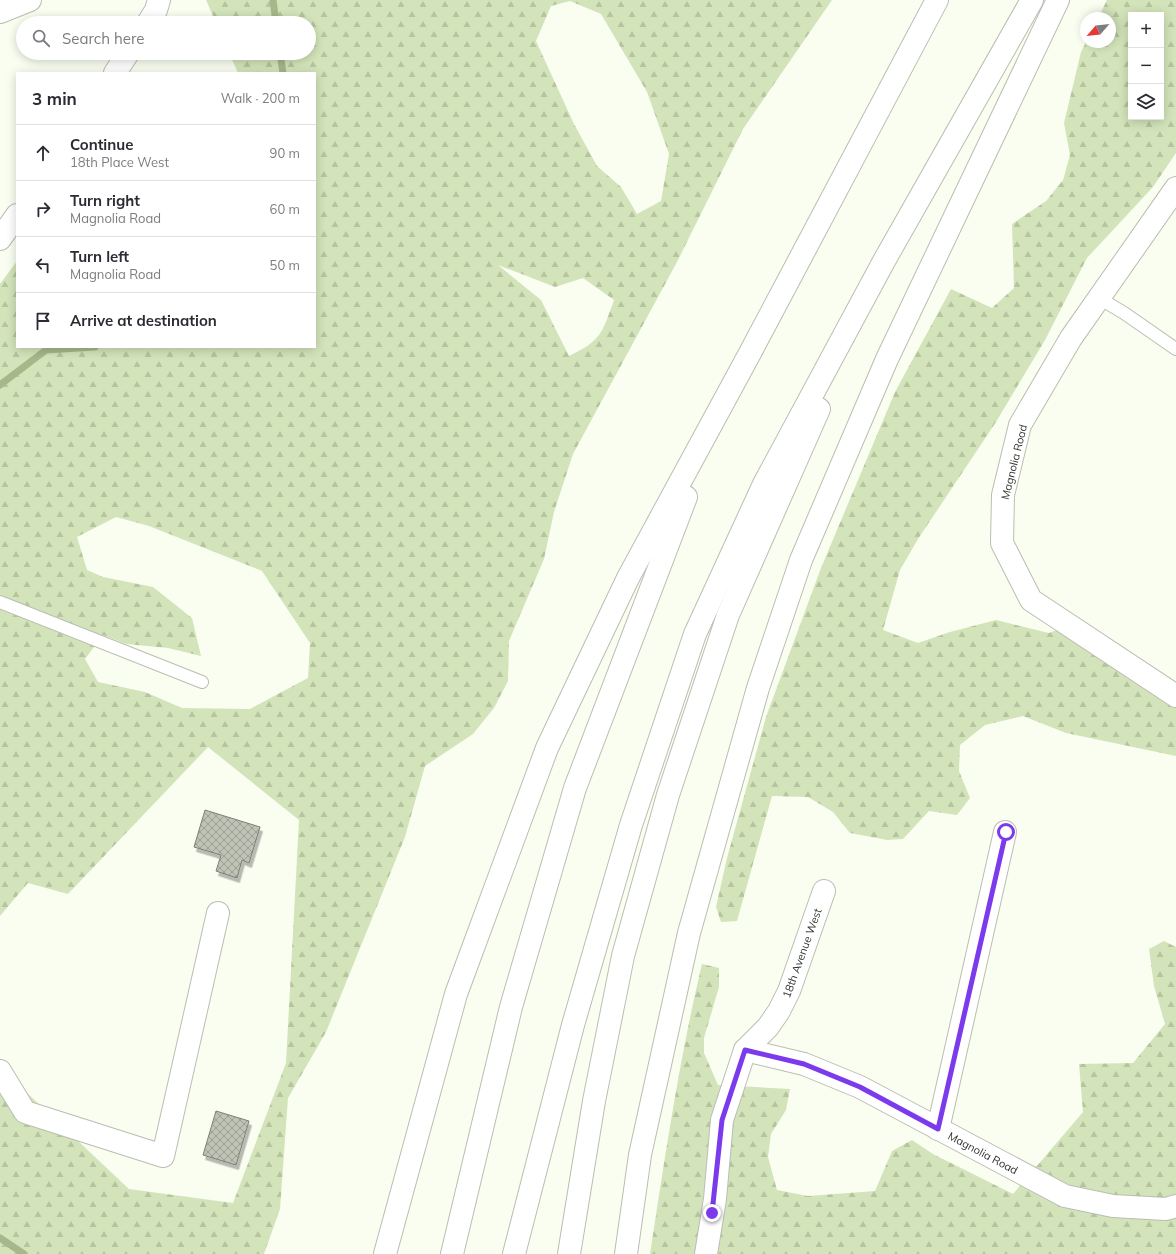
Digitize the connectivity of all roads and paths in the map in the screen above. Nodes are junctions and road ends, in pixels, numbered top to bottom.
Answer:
1 (159, 0) edge
2 (937, 0) edge
3 (1032, 0) edge
4 (1058, 0) edge
5 (152, 16) edge
6 (123, 60) edge
7 (116, 72) edge
8 (1176, 188) edge
9 (16, 216) edge
10 (0, 239) edge
11 (884, 261) junction
12 (1099, 298) junction
13 (1176, 350) edge
14 (750, 353) junction
15 (0, 602) edge
16 (202, 682) dead end
17 (1176, 696) edge
18 (1006, 832) dead end
19 (824, 891) dead end
20 (218, 913) dead end
21 (745, 1050) junction
22 (0, 1071) edge
23 (938, 1129) junction
24 (1176, 1207) edge
25 (385, 1254) edge
26 (452, 1254) edge
27 (514, 1254) edge
28 (569, 1254) edge
29 (626, 1254) edge
30 (706, 1254) edge

1 - 5 main road
2 - 14 main road
3 - 11 main road
4 - 29 main road
6 - 7 main road
8 - 12 main road, Magnolia Road
9 - 10 main road
11 - 27 main road
11 - 28 main road
12 - 13 lane
12 - 17 main road, Magnolia Road
14 - 25 main road
14 - 26 main road
15 - 16 lane
18 - 23 main road
19 - 21 main road, 18th Avenue West
20 - 22 main road
21 - 23 main road, Magnolia Road
21 - 30 main road
23 - 24 main road, Magnolia Road

